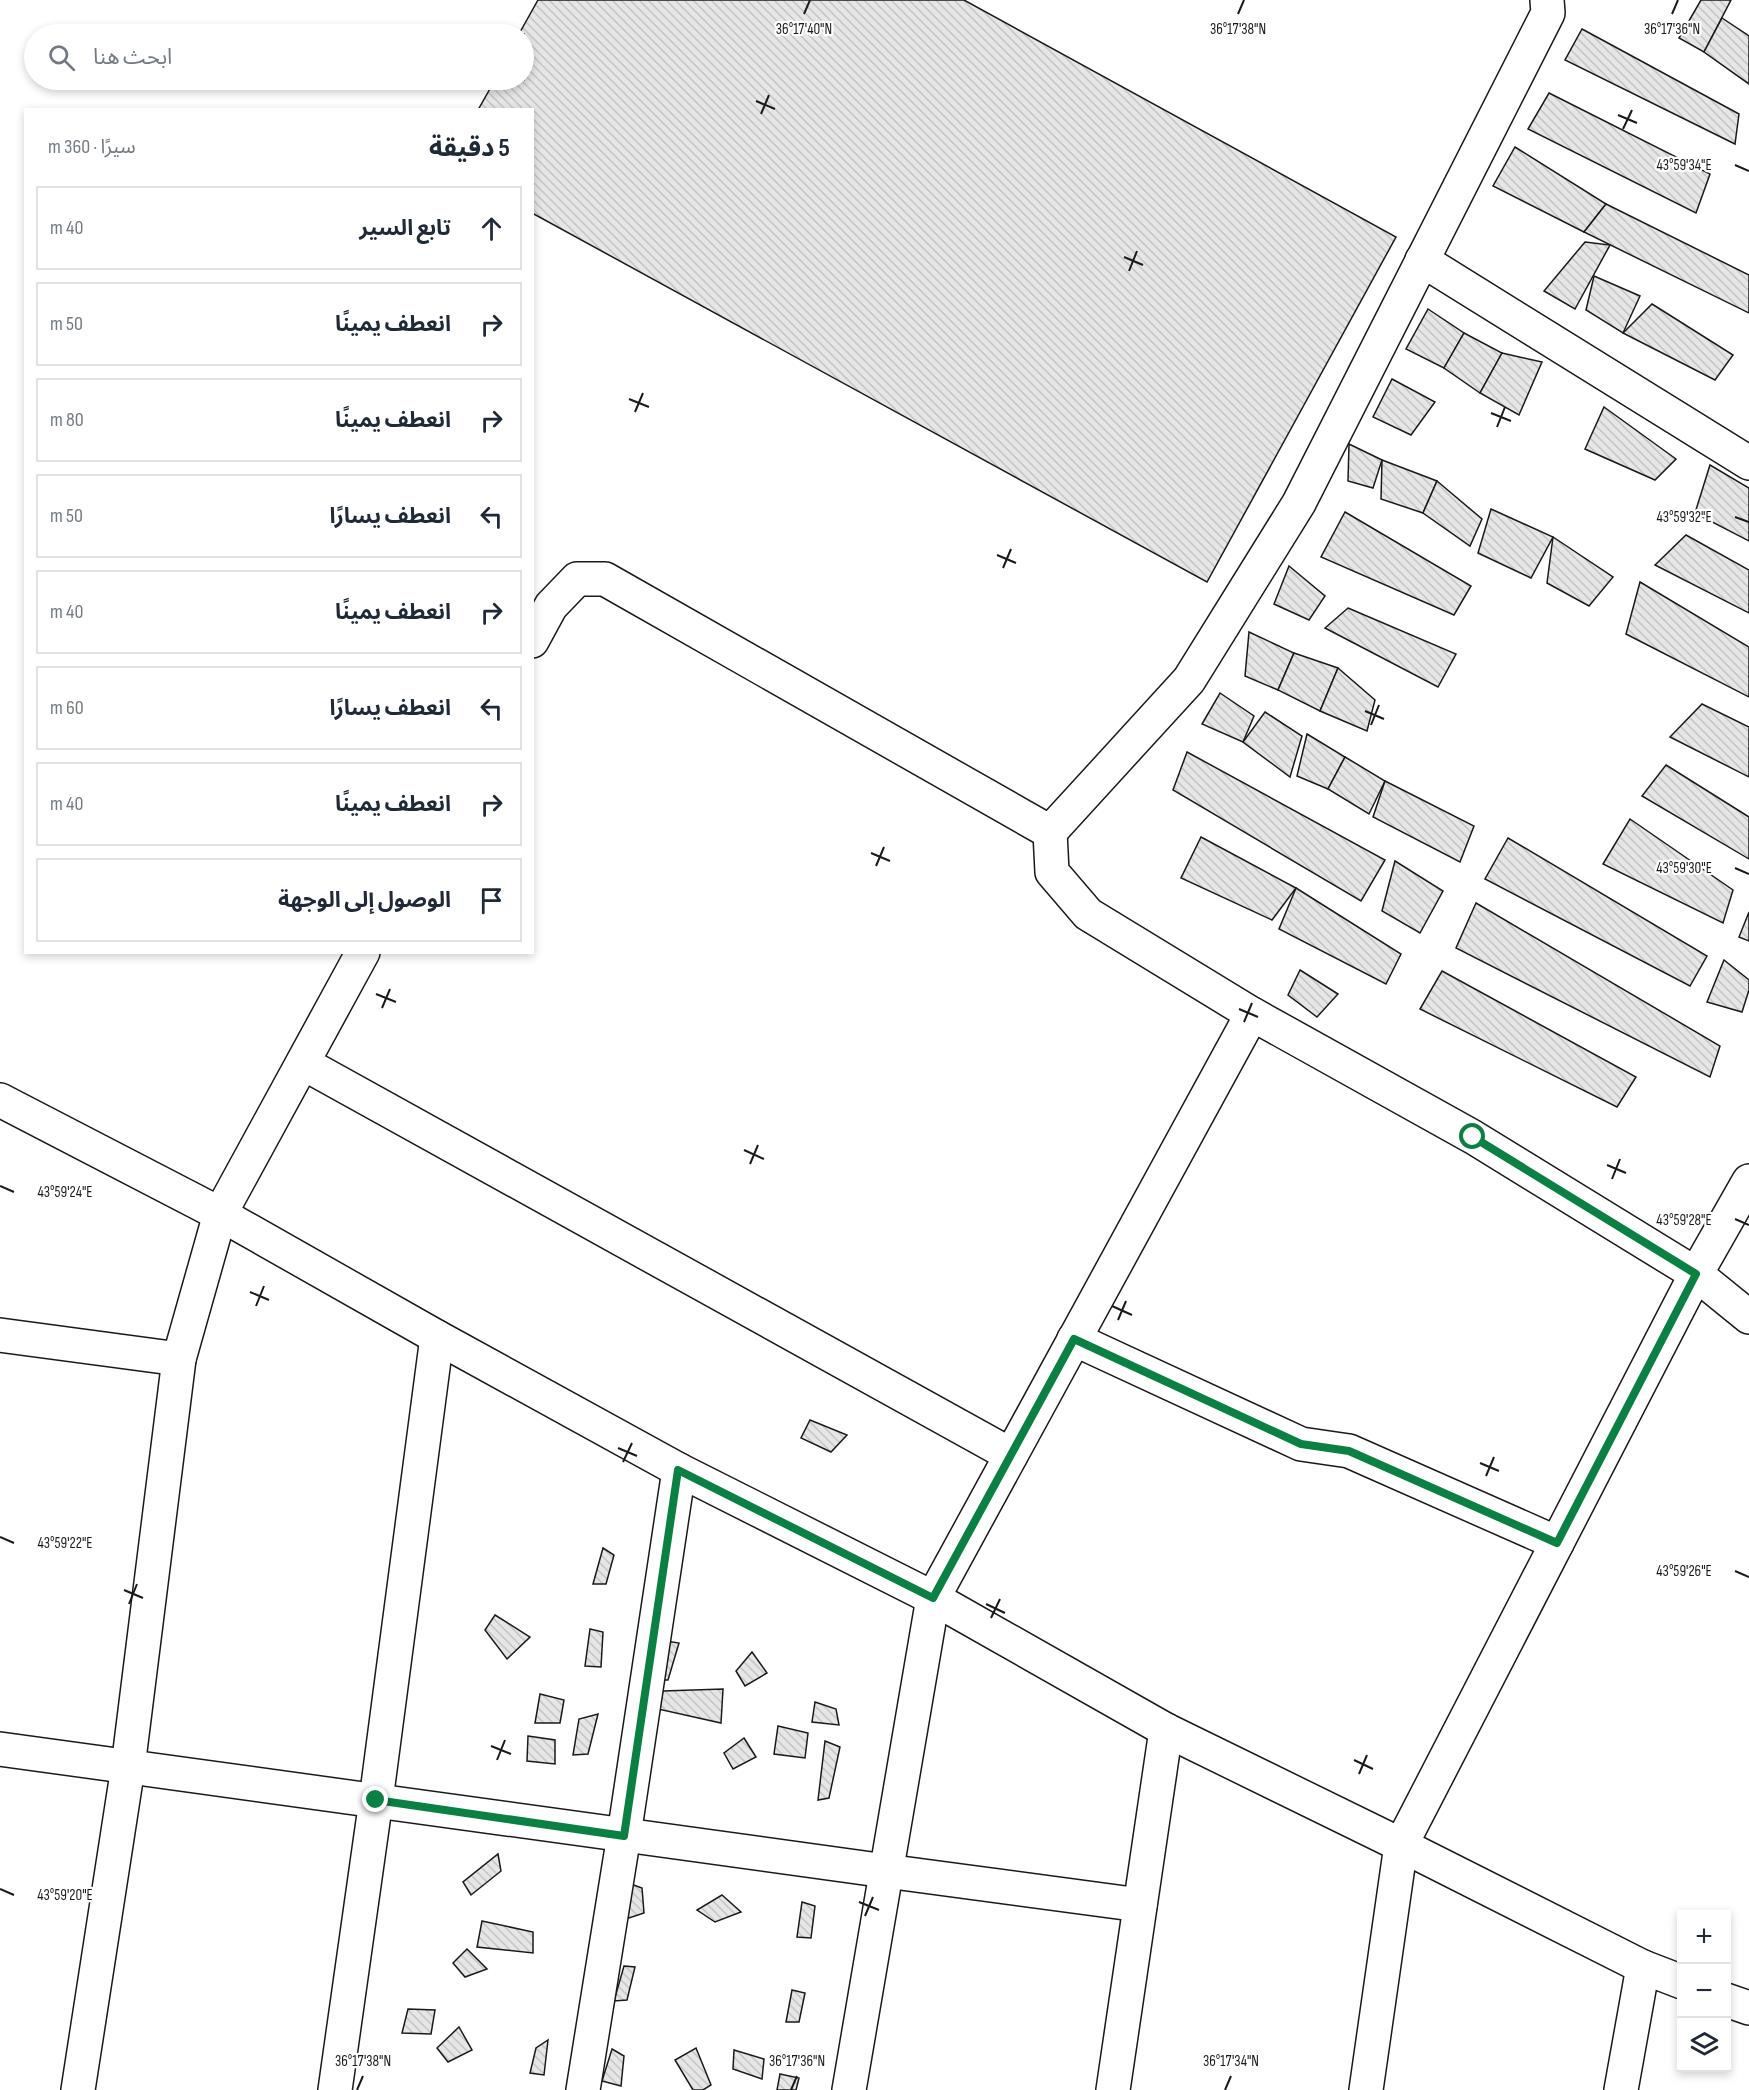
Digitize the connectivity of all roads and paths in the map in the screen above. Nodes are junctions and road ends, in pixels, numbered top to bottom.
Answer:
1 (1547, 0) edge
2 (1422, 260) junction
3 (1749, 463) edge
4 (534, 637) edge
5 (1050, 832) junction
6 (362, 954) edge
7 (1252, 1014) junction
8 (303, 1063) junction
9 (0, 1100) edge
10 (1749, 1181) edge
11 (220, 1214) junction
12 (1696, 1274) junction
13 (1749, 1317) edge
14 (0, 1335) edge
15 (437, 1337) junction
16 (1074, 1339) junction
17 (179, 1359) junction
18 (1011, 1455) junction
19 (678, 1470) junction
20 (1557, 1543) junction
21 (933, 1598) junction
22 (1166, 1730) junction
23 (0, 1749) edge
24 (128, 1767) junction
25 (376, 1800) junction
26 (624, 1836) junction
27 (1401, 1845) junction
28 (886, 1872) junction
29 (1140, 1905) junction
30 (1643, 1967) junction
31 (1677, 1980) edge
32 (1731, 2002) edge
33 (1749, 2008) edge
34 (78, 2090) edge
35 (335, 2090) edge
36 (583, 2090) edge
37 (849, 2090) edge
38 (1113, 2090) edge
39 (1366, 2090) edge
40 (1621, 2090) edge

1 - 2 street
2 - 3 street
2 - 5 street
4 - 5 street
5 - 7 street
6 - 8 street
7 - 12 street
7 - 16 street
8 - 11 street
8 - 18 street
9 - 11 street
10 - 12 street
11 - 15 street
11 - 17 street
12 - 13 street
12 - 20 street
14 - 17 street
15 - 19 street
15 - 25 street
16 - 18 street
16 - 20 street
17 - 24 street
18 - 21 street
19 - 21 street
19 - 26 street
20 - 27 street
21 - 22 street
21 - 28 street
22 - 27 street
22 - 29 street
23 - 24 street
24 - 25 street
24 - 34 street
25 - 26 street
25 - 35 street
26 - 28 street
26 - 36 street
27 - 30 street
27 - 39 street
28 - 29 street
28 - 37 street
29 - 38 street
30 - 31 street
30 - 40 street
32 - 33 street

